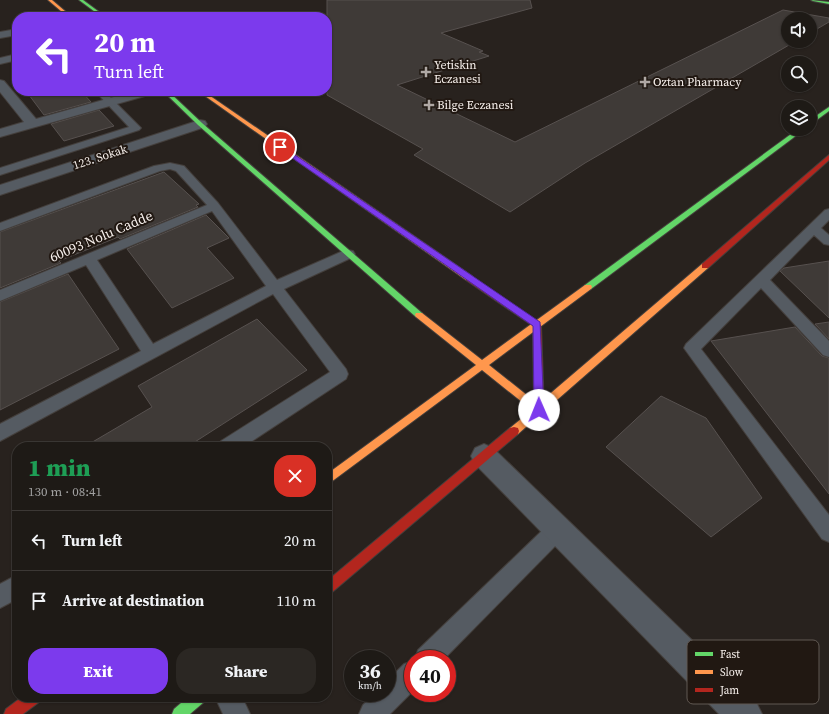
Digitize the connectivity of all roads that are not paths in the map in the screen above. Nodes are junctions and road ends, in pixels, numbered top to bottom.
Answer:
1 (50, 0) edge
2 (82, 0) edge
3 (813, 0) edge
4 (829, 2) edge
5 (64, 12) edge
6 (98, 12) edge
7 (12, 33) edge
8 (0, 35) edge
9 (12, 39) edge
10 (0, 41) edge
11 (12, 58) edge
12 (0, 61) edge
13 (0, 84) edge
14 (104, 96) edge
15 (131, 96) edge
16 (169, 96) edge
17 (207, 96) edge
18 (110, 102) junction
19 (829, 109) edge
20 (817, 118) edge
21 (33, 124) junction
22 (200, 124) junction
23 (0, 133) edge
24 (793, 136) edge
25 (829, 157) edge
26 (0, 172) edge
27 (0, 190) edge
28 (214, 206) junction
29 (829, 213) edge
30 (0, 227) edge
31 (814, 229) junction
32 (829, 241) edge
33 (348, 254) junction
34 (89, 259) junction
35 (762, 280) junction
36 (275, 287) junction
37 (0, 296) edge
38 (537, 325) junction
39 (829, 351) edge
40 (150, 352) junction
41 (481, 364) junction
42 (539, 410) junction
43 (0, 433) edge
44 (236, 442) edge
45 (484, 456) junction
46 (332, 476) edge
47 (558, 529) junction
48 (829, 532) edge
49 (332, 585) edge
50 (12, 589) edge
51 (0, 597) edge
52 (436, 650) edge
53 (687, 657) edge
54 (404, 682) edge
55 (28, 702) edge
56 (193, 702) edge
57 (231, 702) edge
58 (734, 704) edge
59 (12, 714) edge
60 (179, 714) edge
61 (237, 714) edge
62 (372, 714) edge
63 (744, 714) edge

1 - 5 street
2 - 6 street
3 - 4 street
7 - 8 street
9 - 10 street
11 - 12 street
13 - 21 street
14 - 18 lane
15 - 18 street
16 - 22 street
17 - 38 street
18 - 21 street
18 - 26 lane
19 - 20 street
21 - 23 street
22 - 27 street, 123. Sokak
22 - 33 street
24 - 38 street
25 - 42 street
28 - 30 lane
28 - 34 lane, 60093 Nolu Cadde
28 - 36 lane
29 - 31 lane
31 - 32 lane
31 - 35 lane
33 - 36 lane
33 - 41 street
34 - 37 lane, 60093 Nolu Cadde
34 - 40 lane
35 - 39 lane
35 - 48 lane
36 - 40 lane
36 - 44 lane
38 - 41 street
38 - 42 street
40 - 43 lane
41 - 42 street
41 - 46 street
42 - 45 street
45 - 47 street
45 - 49 street
47 - 52 lane
47 - 53 street
50 - 51 lane
54 - 62 lane
55 - 59 street
56 - 60 street
57 - 61 lane
58 - 63 street

